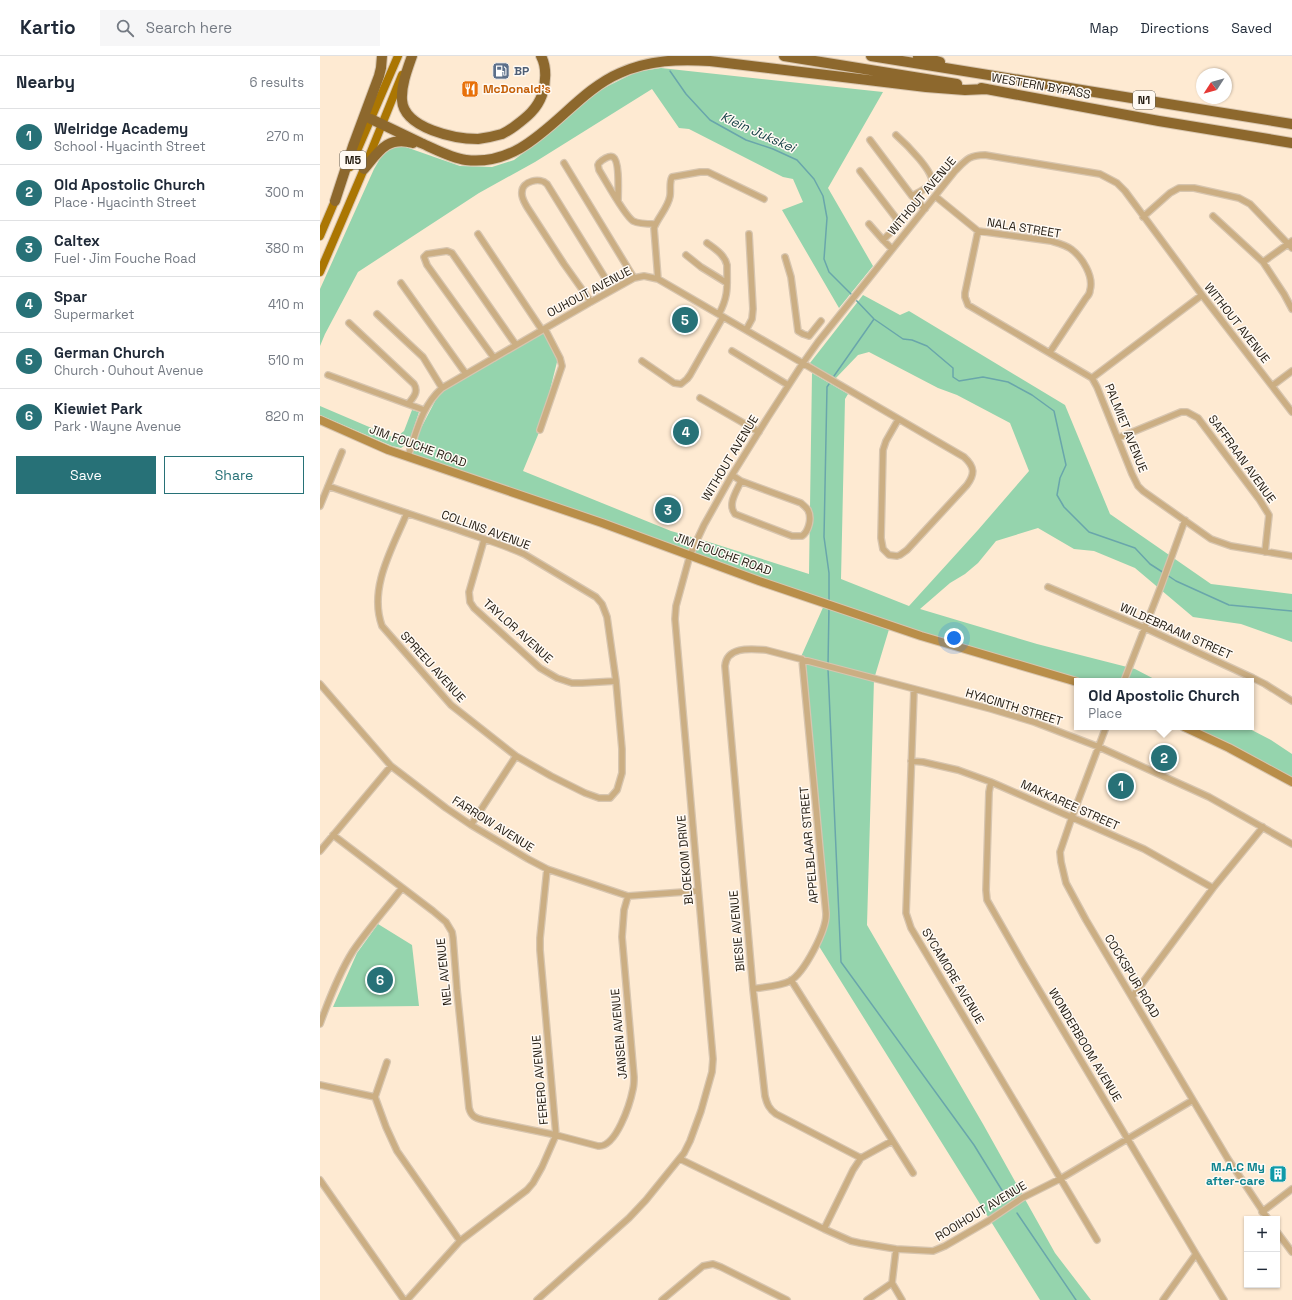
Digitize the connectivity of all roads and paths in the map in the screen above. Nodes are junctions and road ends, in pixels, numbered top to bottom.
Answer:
1 (382, 56) edge
2 (398, 56) edge
3 (411, 56) edge
4 (541, 56) edge
5 (784, 56) edge
6 (872, 56) edge
7 (918, 56) edge
8 (996, 77) junction
9 (987, 89) junction
10 (371, 120) junction
11 (382, 124) junction
12 (1292, 124) edge
13 (896, 135) dead end
14 (870, 140) dead end
15 (1292, 143) edge
16 (431, 147) junction
17 (564, 163) dead end
18 (364, 169) junction
19 (860, 171) dead end
20 (912, 196) junction
21 (935, 196) junction
22 (764, 199) dead end
23 (335, 201) junction
24 (618, 201) junction
25 (925, 209) junction
26 (1213, 216) dead end
27 (1143, 217) junction
28 (656, 224) junction
29 (869, 224) dead end
30 (978, 231) junction
31 (478, 234) dead end
32 (750, 234) dead end
33 (320, 236) edge
34 (883, 240) junction
35 (707, 243) dead end
36 (1291, 244) edge
37 (892, 249) junction
38 (686, 255) dead end
39 (785, 258) dead end
40 (1263, 262) junction
41 (320, 272) edge
42 (604, 276) dead end
43 (634, 278) junction
44 (658, 278) junction
45 (401, 283) dead end
46 (727, 283) junction
47 (1202, 295) junction
48 (591, 302) junction
49 (1292, 309) edge
50 (377, 314) dead end
51 (721, 316) junction
52 (821, 321) dead end
53 (349, 323) dead end
54 (543, 330) junction
55 (746, 330) junction
56 (809, 336) junction
57 (818, 342) junction
58 (516, 345) junction
59 (732, 351) dead end
60 (1050, 352) junction
61 (494, 358) junction
62 (642, 361) dead end
63 (803, 363) junction
64 (1292, 371) edge
65 (466, 374) junction
66 (328, 375) dead end
67 (1092, 378) junction
68 (788, 386) junction
69 (1272, 386) junction
70 (442, 388) junction
71 (700, 398) dead end
72 (408, 404) junction
73 (424, 410) junction
74 (1292, 412) edge
75 (320, 420) edge
76 (898, 420) junction
77 (540, 430) dead end
78 (759, 432) junction
79 (1118, 438) junction
80 (342, 452) dead end
81 (408, 456) junction
82 (732, 475) junction
83 (741, 481) junction
84 (328, 486) junction
85 (320, 506) edge
86 (407, 513) junction
87 (1185, 520) junction
88 (484, 540) junction
89 (1265, 552) junction
90 (690, 555) junction
91 (1292, 556) edge
92 (1048, 588) dead end
93 (1145, 628) junction
94 (735, 652) joint
95 (802, 659) junction
96 (1125, 678) edge
97 (1252, 678) edge
98 (1254, 679) edge
99 (616, 681) junction
100 (1074, 681) edge
101 (320, 684) edge
102 (914, 690) junction
103 (1292, 700) edge
104 (1105, 730) edge
105 (1190, 730) edge
106 (1099, 746) junction
107 (516, 756) junction
108 (911, 761) junction
109 (391, 766) junction
110 (991, 782) junction
111 (1292, 782) edge
112 (614, 794) joint
113 (1072, 817) junction
114 (471, 825) junction
115 (1263, 827) junction
116 (333, 835) junction
117 (1292, 844) edge
118 (320, 851) edge
119 (547, 869) junction
120 (402, 888) junction
121 (1213, 888) junction
122 (698, 891) junction
123 (628, 896) junction
124 (791, 980) junction
125 (753, 989) junction
126 (1132, 997) junction
127 (320, 1024) edge
128 (387, 1062) dead end
129 (320, 1085) edge
130 (375, 1097) junction
131 (1193, 1100) junction
132 (472, 1115) joint
133 (556, 1135) junction
134 (1128, 1138) junction
135 (892, 1141) junction
136 (680, 1158) junction
137 (861, 1158) junction
138 (913, 1173) dead end
139 (1060, 1179) junction
140 (320, 1180) edge
141 (1292, 1189) edge
142 (1262, 1212) junction
143 (1265, 1216) edge
144 (824, 1229) junction
145 (1280, 1236) edge
146 (1097, 1240) dead end
147 (460, 1241) junction
148 (896, 1249) junction
149 (1292, 1252) edge
150 (1196, 1254) junction
151 (892, 1283) junction
152 (404, 1300) edge
153 (407, 1300) edge
154 (537, 1300) edge
155 (662, 1300) edge
156 (787, 1300) edge
157 (867, 1300) edge
158 (902, 1300) edge
159 (1163, 1300) edge
160 (1224, 1300) edge

1 - 23 highway
2 - 10 main road, M5
3 - 4 highway
3 - 11 main road, M5
5 - 9 highway, WESTERN BYPASS / N1
6 - 8 highway, WESTERN BYPASS / N1
7 - 8 highway
8 - 12 highway, WESTERN BYPASS / N1
9 - 15 highway, WESTERN BYPASS / N1
9 - 16 highway
10 - 11 highway
10 - 23 main road, M5
11 - 16 highway
11 - 18 main road, M5
13 - 20 street
14 - 20 street
16 - 18 highway
17 - 43 street
18 - 41 main road, M5
19 - 34 street
20 - 25 street
21 - 25 street, WITHOUT AVENUE
21 - 27 street, WITHOUT AVENUE
21 - 30 street, NALA STREET
22 - 28 street
23 - 33 main road, M5
24 - 24 street
24 - 28 street
25 - 37 street, WITHOUT AVENUE
26 - 40 street
27 - 36 street
27 - 47 street, WITHOUT AVENUE
28 - 44 street
29 - 34 street
30 - 60 street, PALMIET AVENUE
30 - 60 street, NALA STREET
31 - 54 street
32 - 55 street
34 - 37 street
35 - 46 street
36 - 40 street
37 - 57 street, WITHOUT AVENUE
38 - 46 street
39 - 56 street
40 - 49 street
42 - 48 street
43 - 44 street, OUHOUT AVENUE
43 - 48 street, OUHOUT AVENUE
44 - 51 street, OUHOUT AVENUE
45 - 65 street
46 - 51 street
47 - 67 street
47 - 69 street, WITHOUT AVENUE
48 - 54 street, OUHOUT AVENUE
50 - 70 street
51 - 55 street, OUHOUT AVENUE
51 - 62 street
52 - 56 street
53 - 72 street
54 - 58 street, OUHOUT AVENUE
54 - 77 street
55 - 63 street, OUHOUT AVENUE
56 - 57 street
57 - 63 street, WITHOUT AVENUE
58 - 61 street, OUHOUT AVENUE
58 - 61 street
59 - 68 street
60 - 67 street, PALMIET AVENUE
61 - 65 street, OUHOUT AVENUE
63 - 68 street, WITHOUT AVENUE
63 - 76 street, OUHOUT AVENUE
64 - 69 street
65 - 70 street, OUHOUT AVENUE
66 - 72 street
67 - 79 street, PALMIET AVENUE
68 - 78 street, WITHOUT AVENUE
69 - 74 street, WITHOUT AVENUE
70 - 73 street, OUHOUT AVENUE
71 - 78 street
72 - 73 street
73 - 81 street, OUHOUT AVENUE
75 - 81 street, JIM FOUCHE ROAD
76 - 76 street, OUHOUT AVENUE
78 - 82 street, WITHOUT AVENUE
79 - 87 street, PALMIET AVENUE
79 - 89 street, SAFFRAAN AVENUE
80 - 84 street
81 - 90 street, JIM FOUCHE ROAD
82 - 83 street
82 - 90 street, WITHOUT AVENUE
83 - 83 street
84 - 85 street
84 - 86 street, COLLINS AVENUE
86 - 88 street, COLLINS AVENUE
86 - 107 street, SPREEU AVENUE
87 - 89 street, PALMIET AVENUE
87 - 93 street
88 - 99 street, COLLINS AVENUE
88 - 99 street, TAYLOR AVENUE
89 - 91 street, PALMIET AVENUE
90 - 100 street, JIM FOUCHE ROAD
90 - 122 street, BLOEKOM DRIVE
92 - 93 street, WILDEBRAAM STREET
93 - 96 street
93 - 97 street, WILDEBRAAM STREET
94 - 95 street, HYACINTH STREET
94 - 125 street, BIESIE AVENUE
95 - 102 street, HYACINTH STREET
95 - 124 street, APPELBLAAR STREET
98 - 103 street, WILDEBRAAM STREET
99 - 112 street, COLLINS AVENUE
101 - 109 street, FARROW AVENUE
102 - 106 street, HYACINTH STREET
102 - 108 street, SYCAMORE AVENUE
104 - 106 street, COCKSPUR ROAD
105 - 111 street
106 - 113 street, COCKSPUR ROAD
106 - 115 street, HYACINTH STREET
107 - 112 street, SPREEU AVENUE
107 - 114 street
108 - 110 street, MAKKAREE STREET
108 - 139 street, SYCAMORE AVENUE
109 - 114 street, FARROW AVENUE
109 - 116 street
110 - 113 street, MAKKAREE STREET
110 - 134 street, WONDERBOOM AVENUE
113 - 121 street, MAKKAREE STREET
113 - 126 street, COCKSPUR ROAD
114 - 119 street, FARROW AVENUE
115 - 117 street, HYACINTH STREET
115 - 121 street
116 - 118 street
116 - 120 street, NEL AVENUE
119 - 123 street, FARROW AVENUE
119 - 133 street, FERERO AVENUE
120 - 127 street
120 - 132 street, NEL AVENUE
121 - 126 street
122 - 123 street, FARROW AVENUE
122 - 136 street, BLOEKOM DRIVE
123 - 133 street, JANSEN AVENUE
124 - 125 street
124 - 135 street
125 - 137 street, BIESIE AVENUE
126 - 131 street, COCKSPUR ROAD
128 - 130 street
129 - 130 street
130 - 147 street
131 - 134 street, ROOIHOUT AVENUE
131 - 142 street, COCKSPUR ROAD
132 - 133 street, JANSEN AVENUE
133 - 147 street, FERERO AVENUE
134 - 139 street, ROOIHOUT AVENUE
134 - 150 street, WONDERBOOM AVENUE
135 - 137 street
135 - 138 street
136 - 144 street, ROOIHOUT AVENUE
136 - 154 street, BLOEKOM DRIVE
137 - 144 street
139 - 146 street, SYCAMORE AVENUE
139 - 148 street, ROOIHOUT AVENUE
140 - 152 street
141 - 142 street
142 - 143 street, COCKSPUR ROAD
144 - 148 street, ROOIHOUT AVENUE
145 - 149 street
147 - 153 street, FERERO AVENUE
148 - 151 street
150 - 159 street
150 - 160 street, WONDERBOOM AVENUE
151 - 157 street
151 - 158 street
155 - 156 street

